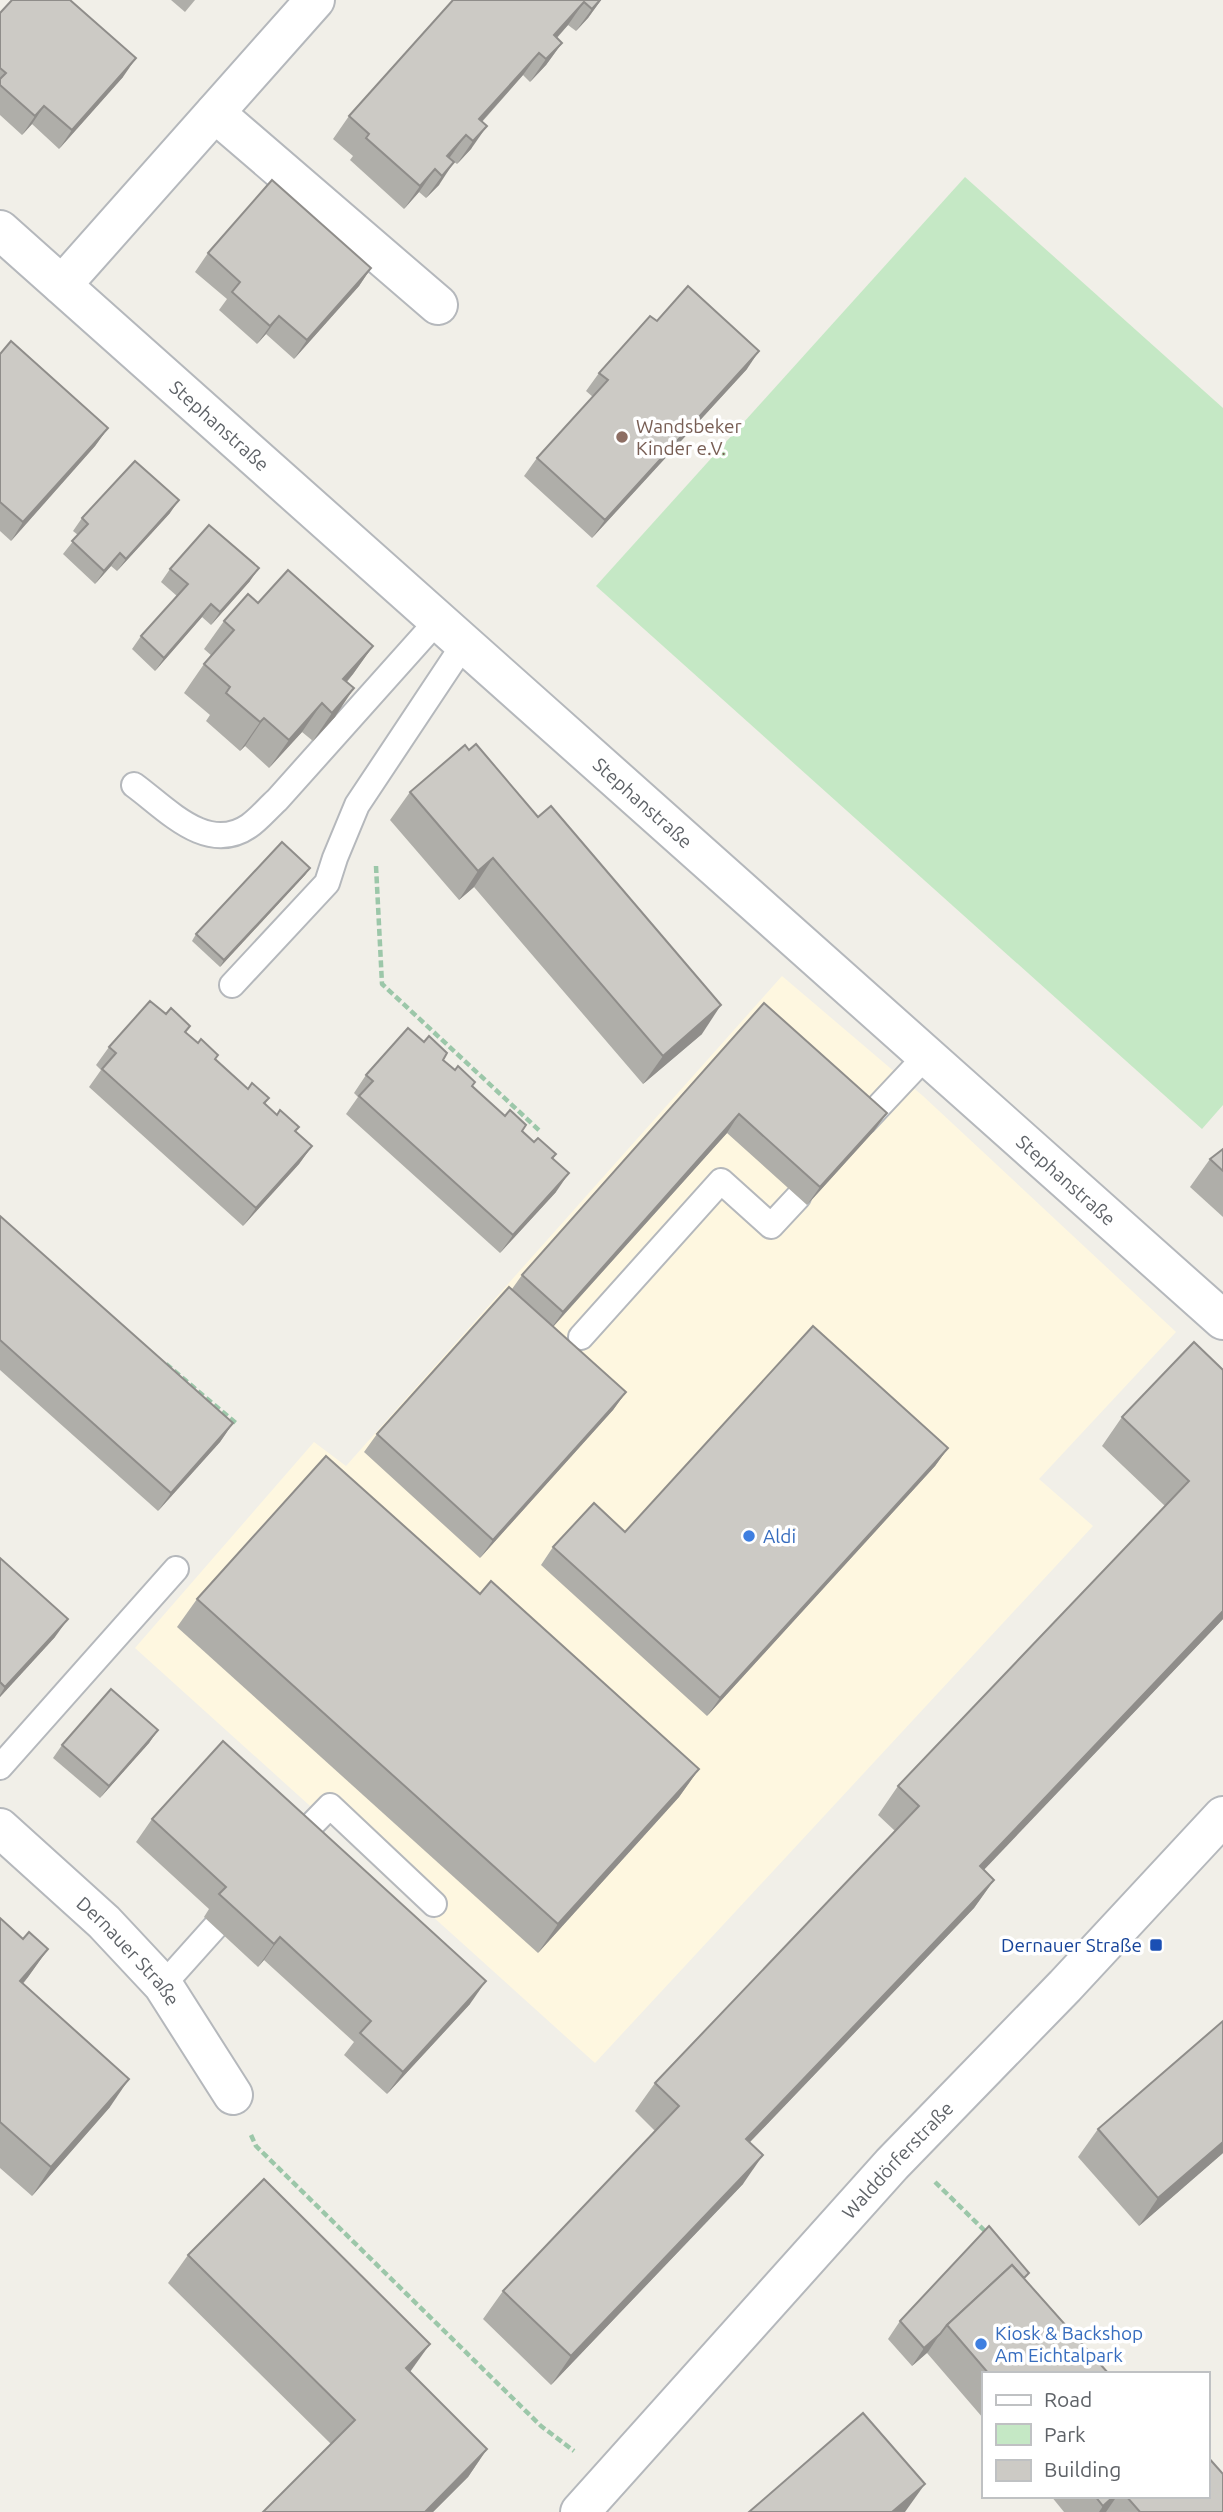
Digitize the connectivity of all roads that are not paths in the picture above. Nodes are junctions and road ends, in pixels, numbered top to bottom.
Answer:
1 (315, 0) edge
2 (215, 113) junction
3 (0, 230) edge
4 (62, 285) junction
5 (438, 305) dead end
6 (451, 632) junction
7 (134, 785) dead end
8 (232, 985) dead end
9 (926, 1056) junction
10 (864, 1122) edge
11 (798, 1196) edge
12 (1223, 1320) edge
13 (581, 1337) dead end
14 (176, 1569) dead end
15 (0, 1767) edge
16 (1223, 1816) edge
17 (0, 1828) edge
18 (294, 1843) edge
19 (434, 1904) dead end
20 (215, 1927) dead end
21 (163, 1985) junction
22 (233, 2095) road end
23 (580, 2512) edge

1 - 2 street
2 - 4 street
2 - 5 street
3 - 4 street, Stephanstraße
4 - 6 street, Stephanstraße
6 - 7 lane
6 - 8 lane
6 - 9 street, Stephanstraße
9 - 10 lane
9 - 12 street, Stephanstraße
11 - 13 lane
14 - 15 lane
16 - 23 street, Walddörferstraße
17 - 21 street, Dernauer Straße
18 - 19 lane
20 - 21 lane
21 - 22 street, Dernauer Straße

